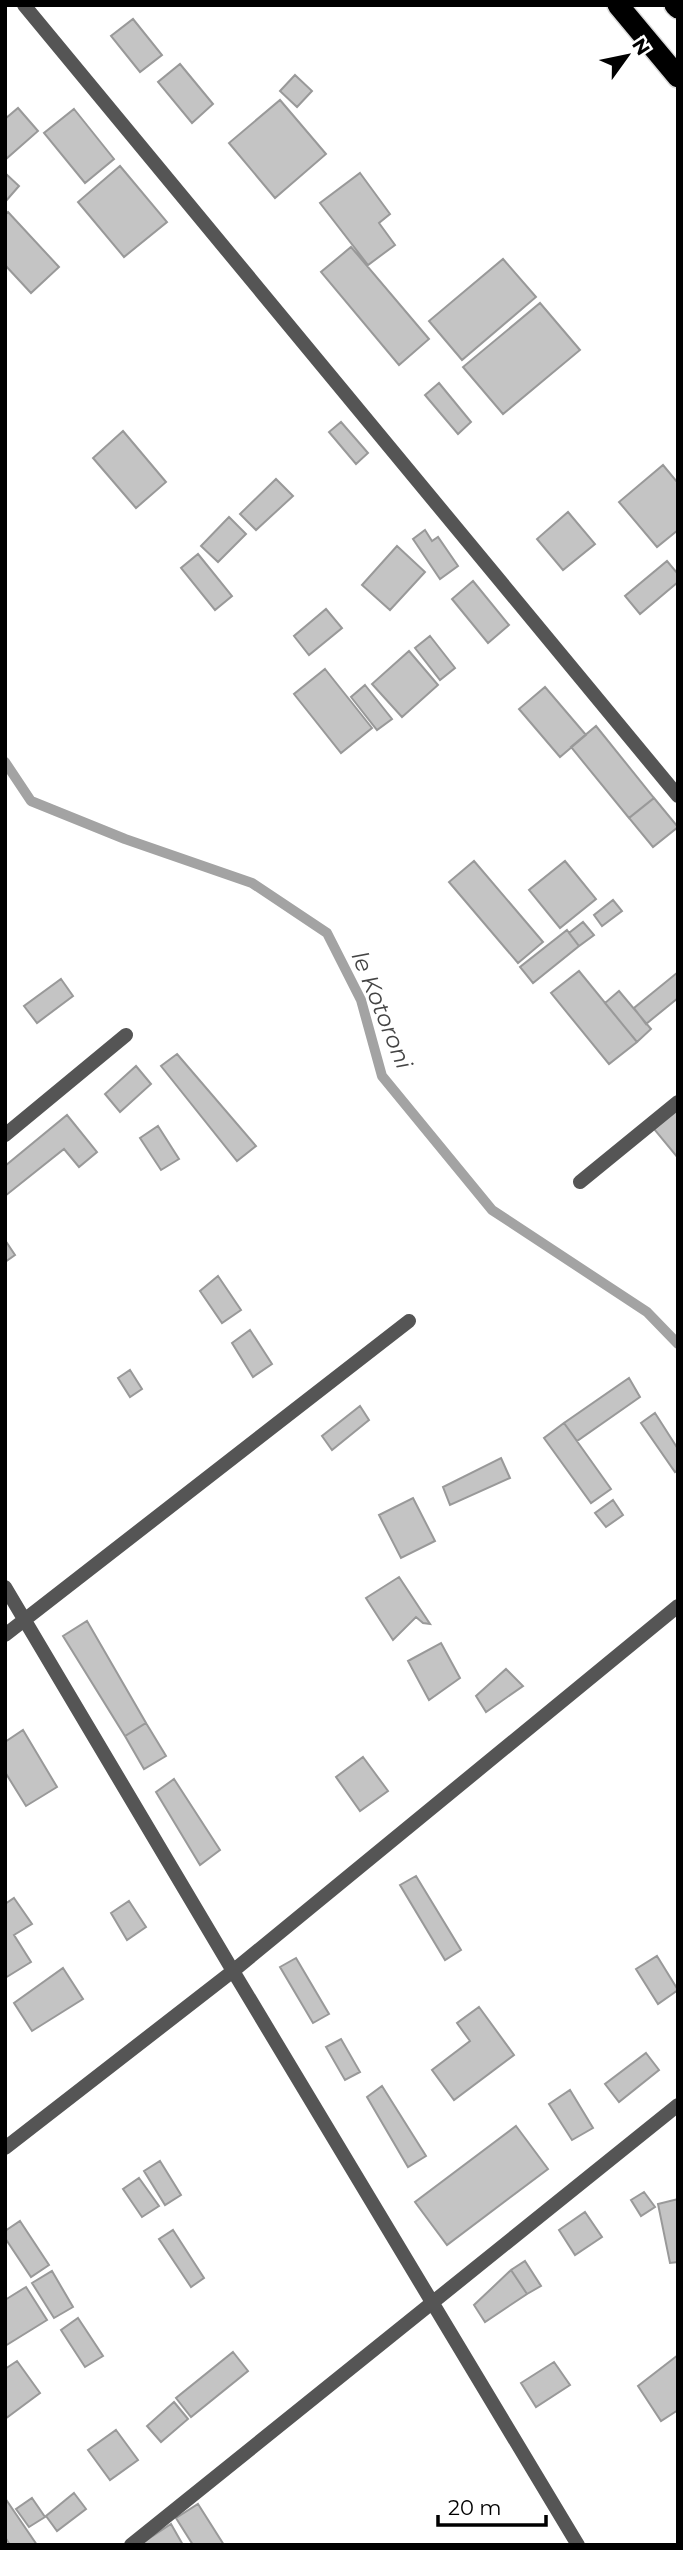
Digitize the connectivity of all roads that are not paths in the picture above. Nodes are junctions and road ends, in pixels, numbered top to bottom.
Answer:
1 (24, 5) edge
2 (618, 5) edge
3 (678, 77) edge
4 (678, 796) edge
5 (126, 1035) dead end
6 (678, 1102) edge
7 (5, 1135) edge
8 (580, 1182) dead end
9 (409, 1321) dead end
10 (5, 1587) edge
11 (678, 1606) edge
12 (25, 1619) junction
13 (5, 1635) edge
14 (233, 1971) junction
15 (678, 2105) edge
16 (5, 2148) edge
17 (433, 2302) junction
18 (131, 2545) edge
19 (578, 2545) edge

1 - 4 street
2 - 3 highway
5 - 7 street
6 - 8 street
9 - 12 street
10 - 12 street
11 - 14 street
12 - 13 street
12 - 14 street
14 - 16 street
14 - 17 street
15 - 17 street
17 - 18 street
17 - 19 street

